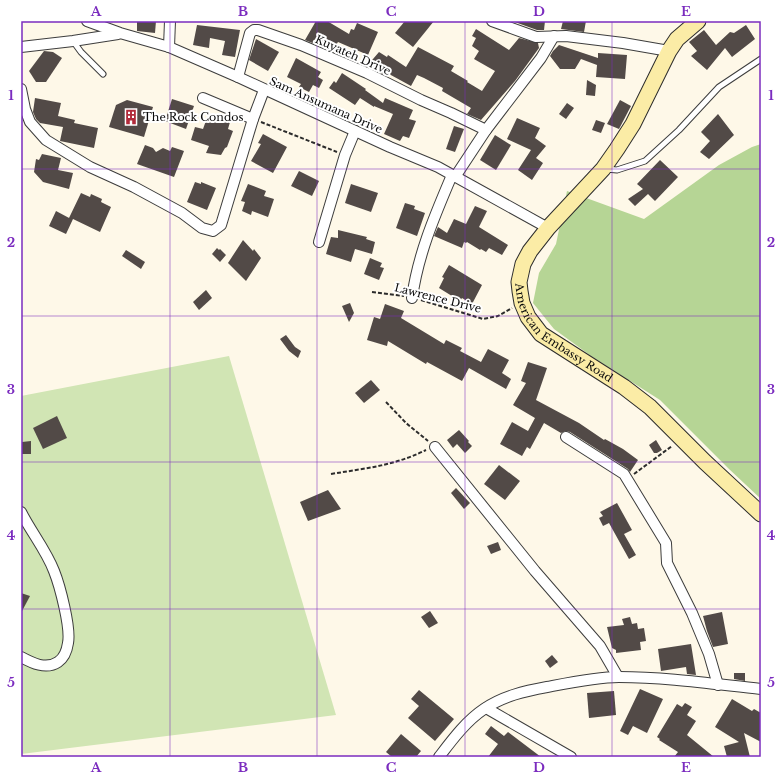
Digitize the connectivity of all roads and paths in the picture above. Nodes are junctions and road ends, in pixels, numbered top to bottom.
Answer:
1 (87, 21) edge
2 (170, 21) edge
3 (492, 21) edge
4 (698, 21) edge
5 (120, 33) junction
6 (554, 36) junction
7 (73, 41) junction
8 (21, 47) edge
9 (169, 47) junction
10 (669, 51) junction
11 (761, 59) edge
12 (103, 74) dead end
13 (238, 77) junction
14 (21, 89) edge
15 (264, 90) junction
16 (203, 98) dead end
17 (253, 119) junction
18 (486, 130) junction
19 (355, 131) junction
20 (345, 155) junction
21 (602, 169) junction
22 (453, 176) junction
23 (548, 228) junction
24 (318, 242) dead end
25 (372, 292) dead end
26 (412, 298) junction
27 (522, 303) junction
28 (386, 402) dead end
29 (566, 437) dead end
30 (683, 438) junction
31 (435, 447) junction
32 (331, 474) dead end
33 (627, 479) junction
34 (21, 512) edge
35 (761, 514) edge
36 (21, 657) edge
37 (618, 677) junction
38 (718, 685) junction
39 (761, 689) edge
40 (486, 708) junction
41 (438, 757) edge
42 (571, 757) edge

1 - 5 street, Sam Ansumana Drive
2 - 9 street
3 - 6 street
4 - 10 street, American Embassy Road
5 - 7 street
5 - 9 street, Sam Ansumana Drive
6 - 10 street
6 - 18 street
7 - 8 street
7 - 12 lane
9 - 13 street, Sam Ansumana Drive
10 - 21 street, American Embassy Road
11 - 21 lane
13 - 15 street, Sam Ansumana Drive
13 - 18 street, Kuyateh Drive
14 - 17 street
15 - 17 street
15 - 19 street, Sam Ansumana Drive
16 - 17 street
17 - 20 path
18 - 22 street
19 - 20 street
19 - 22 street, Sam Ansumana Drive
20 - 24 street
21 - 23 street, American Embassy Road
22 - 23 street, Sam Ansumana Drive
22 - 26 street
23 - 27 street, American Embassy Road
25 - 26 path, Lawrence Drive
26 - 27 path, Lawrence Drive
27 - 30 street, American Embassy Road
28 - 31 path
29 - 33 street
30 - 33 path
30 - 35 street, American Embassy Road
31 - 32 path
31 - 37 street
33 - 38 street
34 - 36 street
37 - 38 street
37 - 40 street
38 - 39 street
40 - 41 street
40 - 42 street

